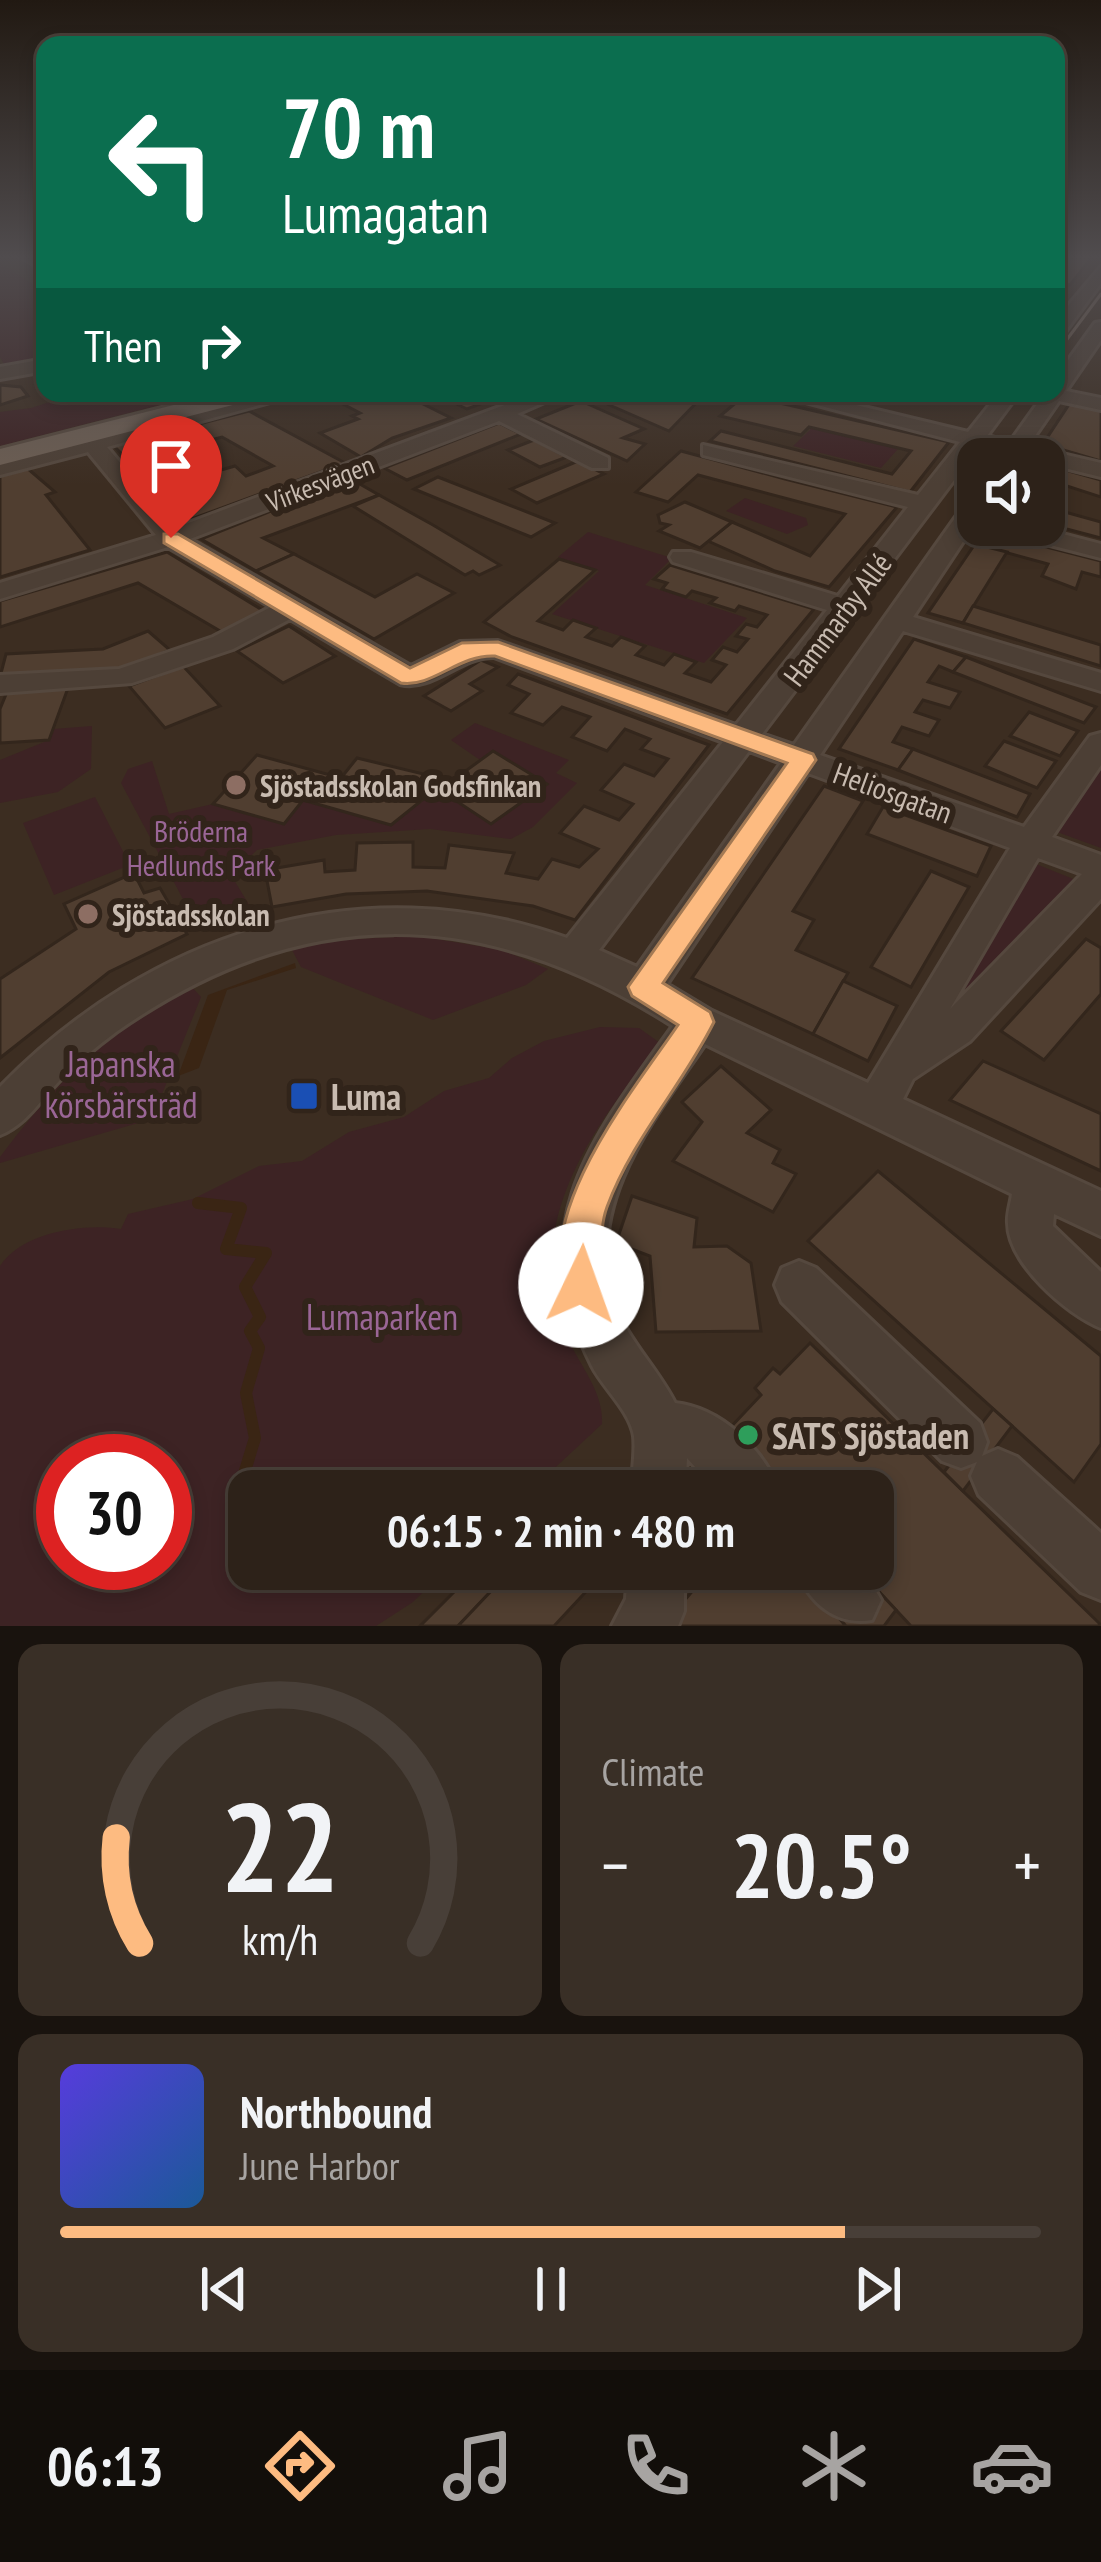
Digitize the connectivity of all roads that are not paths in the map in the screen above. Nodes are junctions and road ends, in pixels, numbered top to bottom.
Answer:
1 (1097, 333) edge
2 (36, 367) edge
3 (0, 374) edge
4 (1065, 379) edge
5 (1065, 395) edge
6 (215, 402) edge
7 (258, 402) edge
8 (532, 402) edge
9 (820, 402) edge
10 (1002, 402) edge
11 (1049, 402) edge
12 (1101, 404) edge
13 (501, 414) junction
14 (975, 438) joint
15 (1023, 438) edge
16 (93, 444) junction
17 (710, 451) dead end
18 (0, 457) edge
19 (957, 461) edge
20 (601, 463) dead end
21 (1065, 463) edge
22 (0, 468) edge
23 (1101, 470) edge
24 (924, 504) junction
25 (171, 538) junction
26 (957, 538) edge
27 (1065, 542) edge
28 (1101, 551) edge
29 (682, 557) dead end
30 (0, 591) edge
31 (846, 607) junction
32 (290, 608) junction
33 (898, 621) junction
34 (1101, 682) edge
35 (0, 684) edge
36 (746, 738) junction
37 (1101, 743) edge
38 (803, 760) junction
39 (1028, 843) junction
40 (1101, 868) edge
41 (1101, 877) edge
42 (574, 956) junction
43 (644, 987) junction
44 (698, 1022) junction
45 (897, 1069) junction
46 (878, 1108) junction
47 (0, 1116) edge
48 (1036, 1184) junction
49 (1101, 1214) edge
50 (799, 1285) dead end
51 (1101, 1304) edge
52 (659, 1428) junction
53 (658, 1470) edge
54 (734, 1470) edge
55 (1101, 1572) edge
56 (656, 1590) edge
57 (641, 1626) edge

1 - 4 street
2 - 3 street
5 - 12 street
6 - 18 main road
7 - 16 street
8 - 13 street, Virkesvägen
9 - 14 street
10 - 14 street, Hammarby Allé
11 - 15 street
13 - 20 street
13 - 25 street, Virkesvägen
16 - 22 street
16 - 25 street, Heliosgatan
17 - 24 street
19 - 24 street, Hammarby Allé
21 - 23 street
24 - 31 street, Hammarby Allé
25 - 30 street, Virkesvägen
25 - 32 street, Heliosgatan
26 - 33 street, Hammarby Allé
27 - 28 street
29 - 31 street
31 - 36 street, Hammarby Allé
32 - 35 street
32 - 36 street, Heliosgatan
33 - 34 street
33 - 38 street, Hammarby Allé
36 - 38 street, Heliosgatan
36 - 42 street, Hammarby Allé
37 - 39 street
38 - 39 street, Heliosgatan
38 - 43 street, Hammarby Allé
39 - 40 street, Heliosgatan
39 - 45 street
41 - 45 street
42 - 43 street
42 - 47 street
43 - 44 street
44 - 46 street
44 - 52 street
45 - 46 street
46 - 48 street
48 - 49 street
48 - 51 street
50 - 55 street
52 - 53 street
52 - 54 street
56 - 57 street

